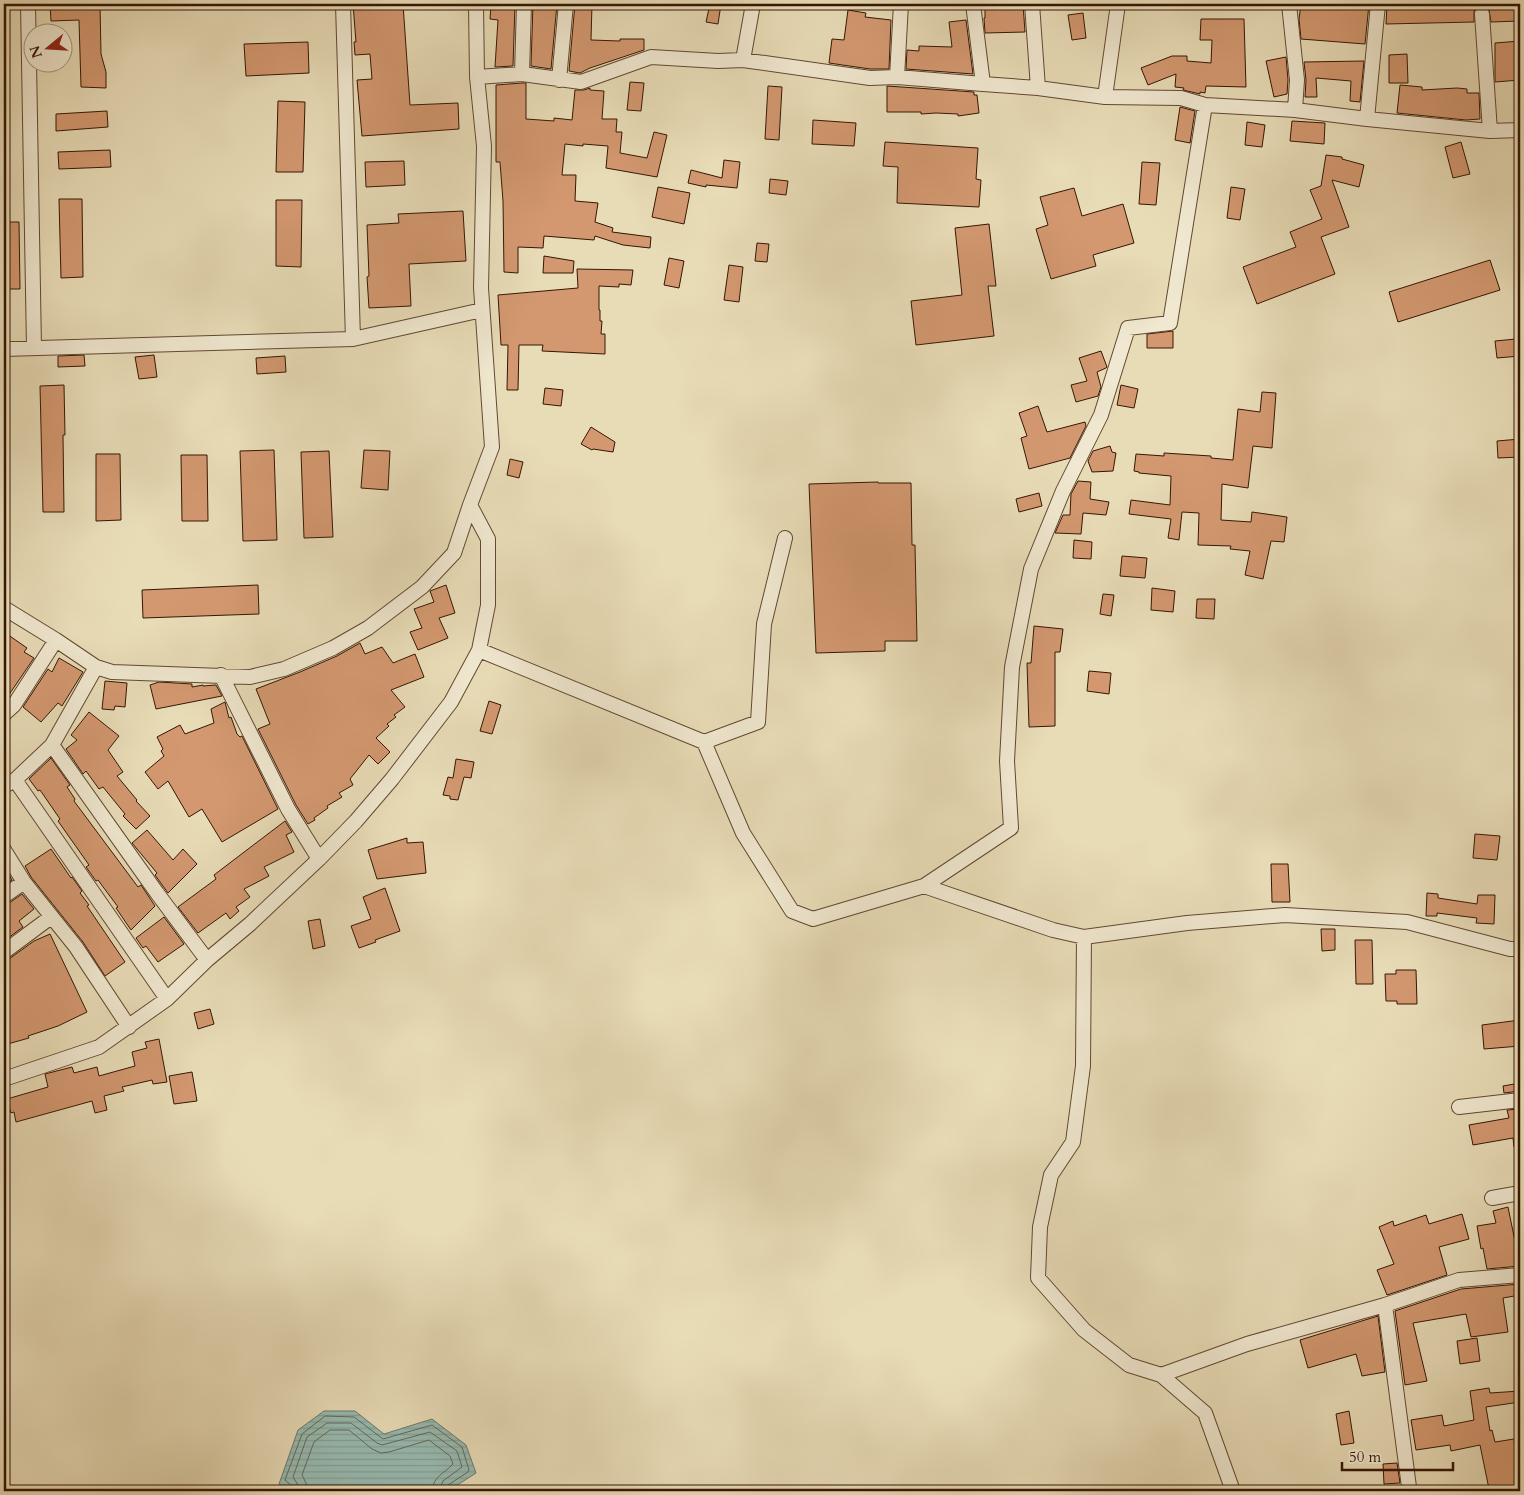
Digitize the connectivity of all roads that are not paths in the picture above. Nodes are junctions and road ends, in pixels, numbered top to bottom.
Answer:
1 (28, 4) edge
2 (343, 4) edge
3 (476, 4) edge
4 (524, 4) edge
5 (566, 4) edge
6 (753, 4) edge
7 (901, 4) edge
8 (973, 4) edge
9 (1032, 4) edge
10 (1118, 4) edge
11 (1289, 4) edge
12 (1378, 4) edge
13 (1482, 14) dead end
14 (743, 60) junction
15 (522, 74) junction
16 (477, 77) junction
17 (897, 77) junction
18 (559, 80) junction
19 (983, 84) junction
20 (1038, 88) junction
21 (1105, 97) junction
22 (1205, 105) junction
23 (1295, 110) junction
24 (1367, 119) junction
25 (1520, 130) edge
26 (1490, 131) junction
27 (482, 310) junction
28 (353, 339) junction
29 (34, 348) junction
30 (4, 349) edge
31 (470, 505) junction
32 (785, 538) dead end
33 (4, 608) edge
34 (56, 640) junction
35 (479, 650) junction
36 (96, 667) junction
37 (221, 675) junction
38 (4, 714) edge
39 (704, 742) junction
40 (52, 745) junction
41 (9, 783) edge
42 (4, 850) edge
43 (319, 859) junction
44 (24, 882) junction
45 (924, 886) junction
46 (4, 896) edge
47 (51, 916) junction
48 (1084, 938) junction
49 (1520, 949) edge
50 (4, 952) edge
51 (207, 960) junction
52 (167, 999) junction
53 (129, 1026) junction
54 (4, 1079) edge
55 (1520, 1100) edge
56 (1459, 1107) dead end
57 (1520, 1193) edge
58 (1492, 1198) dead end
59 (1520, 1275) edge
60 (1384, 1304) junction
61 (1161, 1375) junction
62 (1409, 1487) dead end
63 (1233, 1491) edge

1 - 29 street
2 - 28 street
3 - 16 street
4 - 15 street
5 - 18 street
6 - 14 street
7 - 17 street
8 - 19 street
9 - 20 street
10 - 21 street
11 - 23 street
12 - 24 street
13 - 26 street
14 - 17 street
14 - 18 street
15 - 16 street
15 - 18 street
16 - 27 street
17 - 19 street
19 - 20 street
20 - 21 street
21 - 22 street
22 - 23 street
22 - 45 street
23 - 24 street
24 - 26 street
25 - 26 street
27 - 28 street
27 - 31 street
28 - 29 street
29 - 30 street
31 - 35 street
31 - 37 street
32 - 39 street
33 - 34 street
34 - 36 street
34 - 38 street
35 - 39 street
35 - 43 street
36 - 37 street
36 - 40 street
37 - 43 street
39 - 45 street
40 - 41 street
40 - 51 street
41 - 52 street
42 - 44 street
43 - 51 street
44 - 46 street
44 - 47 street
45 - 48 street
47 - 50 street
47 - 53 street
48 - 49 street
48 - 61 street
51 - 52 street
52 - 53 street
53 - 54 street
55 - 56 street
57 - 58 street
59 - 60 street
60 - 61 street
60 - 62 street
61 - 63 street

